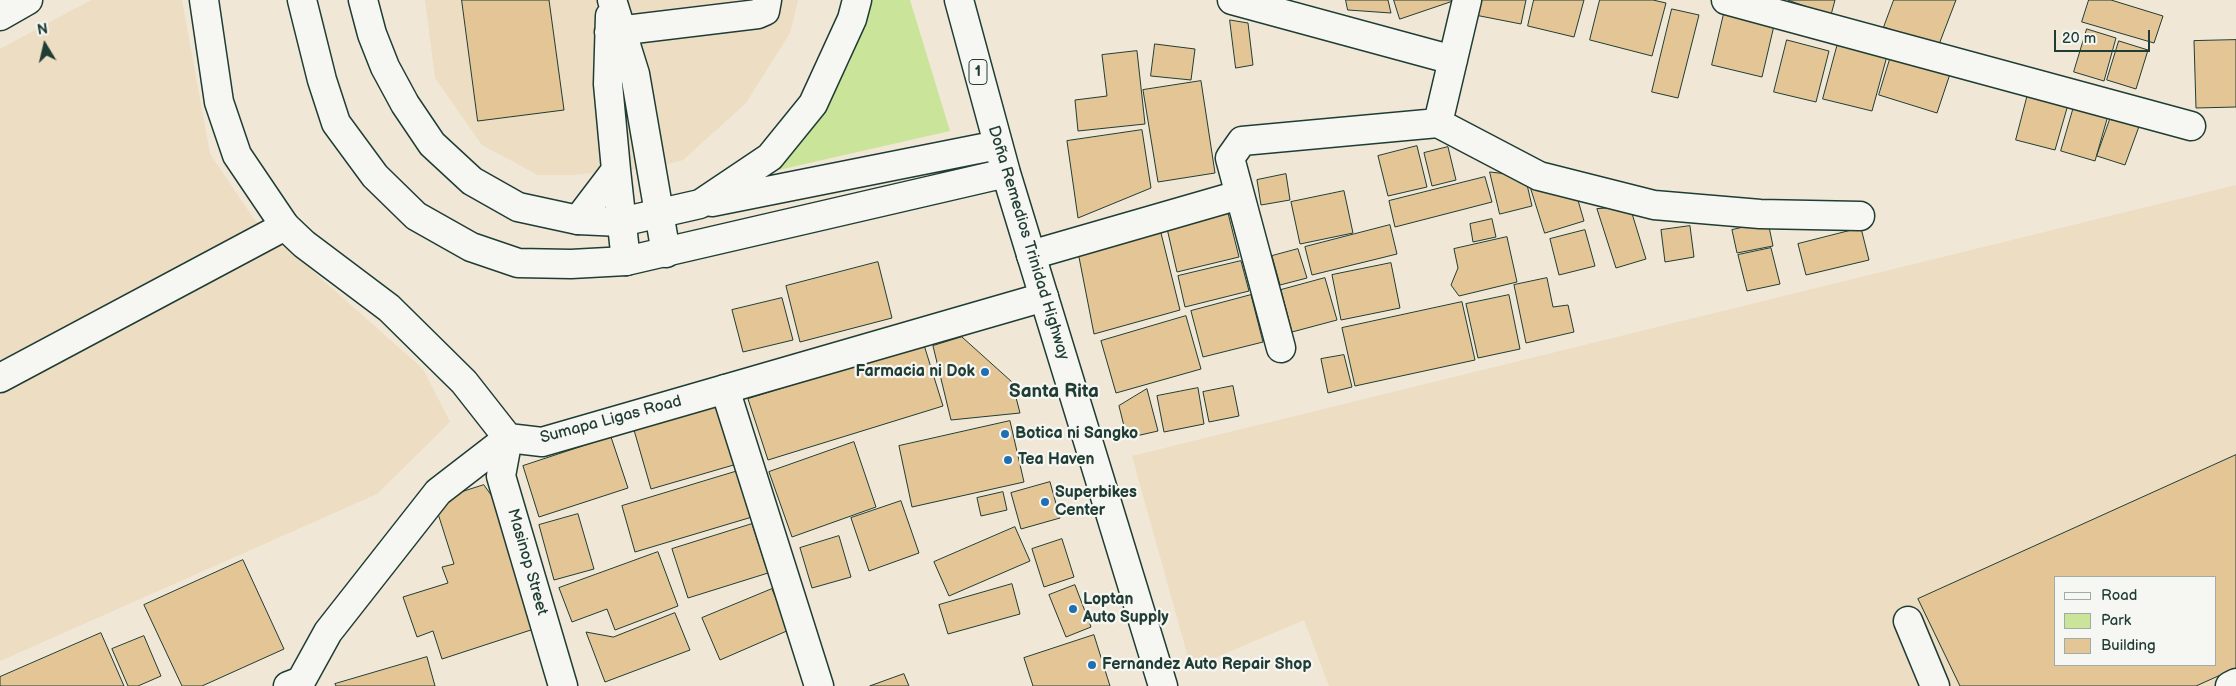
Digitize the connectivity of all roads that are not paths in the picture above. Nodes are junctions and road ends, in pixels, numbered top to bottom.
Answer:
1 (28, 0) edge
2 (204, 0) edge
3 (302, 0) edge
4 (363, 0) edge
5 (611, 0) edge
6 (767, 0) edge
7 (857, 0) edge
8 (958, 0) edge
9 (1232, 0) edge
10 (1467, 0) edge
11 (1726, 0) edge
12 (0, 16) edge
13 (615, 31) junction
14 (1452, 60) junction
15 (1438, 123) junction
16 (2191, 126) dead end
17 (998, 145) junction
18 (616, 170) junction
19 (1006, 173) junction
20 (1239, 196) junction
21 (700, 204) junction
22 (660, 214) junction
23 (1860, 216) dead end
24 (578, 220) junction
25 (621, 222) junction
26 (285, 226) junction
27 (666, 253) junction
28 (1031, 255) junction
29 (626, 260) junction
30 (1044, 297) junction
31 (1281, 348) dead end
32 (0, 378) edge
33 (725, 389) junction
34 (508, 438) junction
35 (1908, 621) dead end
36 (2236, 683) edge
37 (297, 684) edge
38 (563, 686) edge
39 (819, 686) edge
40 (1163, 686) edge
41 (1935, 686) edge
42 (2230, 686) edge

1 - 12 main road
2 - 26 main road
3 - 29 main road
4 - 24 main road
5 - 13 main road
6 - 13 main road
7 - 21 main road
8 - 17 main road, Doña Remedios Trinidad Highway / 1
9 - 14 main road
10 - 14 main road
11 - 16 main road
13 - 18 main road
13 - 22 main road
14 - 15 main road
15 - 20 main road
15 - 23 main road
17 - 19 main road, Doña Remedios Trinidad Highway / 1
17 - 21 main road
18 - 24 main road
18 - 25 main road
19 - 27 main road
19 - 28 main road, Doña Remedios Trinidad Highway / 1
20 - 28 main road
20 - 31 main road
21 - 22 main road
22 - 25 main road
22 - 27 main road
24 - 25 main road
25 - 29 main road
26 - 32 main road
26 - 34 main road
27 - 29 main road
28 - 30 main road, Doña Remedios Trinidad Highway / 1
30 - 33 main road, Sumapa Ligas Road
30 - 40 main road, Doña Remedios Trinidad Highway / 1
33 - 34 main road, Sumapa Ligas Road
33 - 39 main road
34 - 37 main road
34 - 38 main road, Masinop Street
35 - 41 main road
36 - 42 main road

